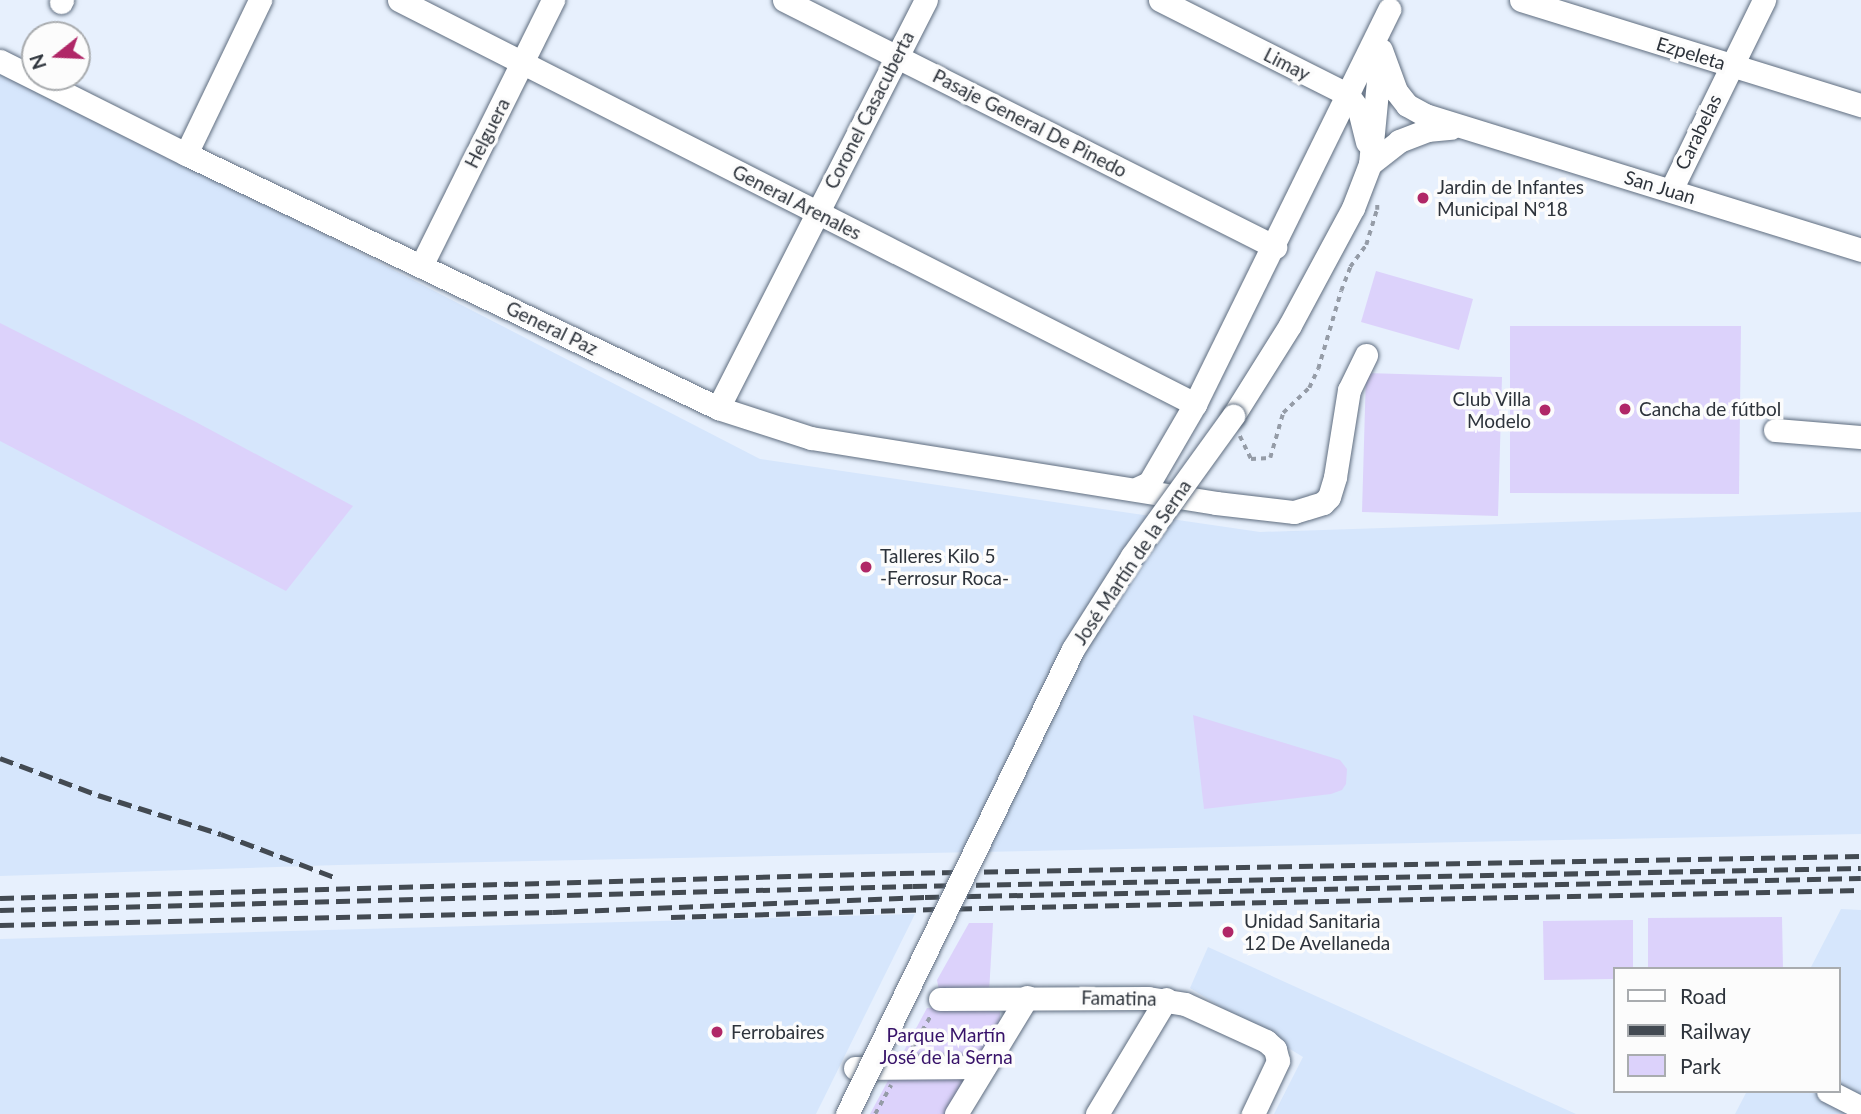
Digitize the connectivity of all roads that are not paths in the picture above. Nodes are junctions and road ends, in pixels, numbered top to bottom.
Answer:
1 (260, 0) edge
2 (399, 0) edge
3 (553, 0) edge
4 (784, 0) edge
5 (926, 0) edge
6 (1160, 0) edge
7 (1521, 0) edge
8 (1764, 0) edge
9 (1391, 5) edge
10 (1381, 50) junction
11 (897, 56) junction
12 (0, 61) edge
13 (521, 64) junction
14 (1730, 66) junction
15 (1347, 94) junction
16 (1861, 105) edge
17 (1459, 127) junction
18 (186, 154) junction
19 (1370, 164) junction
20 (1671, 190) junction
21 (817, 211) junction
22 (1275, 247) junction
23 (1861, 250) edge
24 (421, 265) junction
25 (1366, 355) dead end
26 (1195, 404) junction
27 (718, 408) junction
28 (1775, 430) dead end
29 (1861, 437) edge
30 (1138, 488) junction
31 (1027, 997) junction
32 (940, 999) dead end
33 (1166, 999) junction
34 (984, 1067) junction
35 (855, 1068) dead end
36 (1832, 1093) edge
37 (1861, 1108) edge
38 (847, 1114) edge
39 (956, 1114) edge
40 (1097, 1114) edge
41 (1253, 1114) edge

1 - 18 street
2 - 13 street, General Arenales
3 - 13 street, Helguera
4 - 11 street, Pasaje General De Pinedo
5 - 11 street, Coronel Casacuberta
6 - 15 street, Limay
7 - 14 street, Ezpeleta
8 - 14 street, Carabelas
9 - 10 street, José Martín de la Serna
9 - 15 street, José Martín de la Serna
10 - 17 street, San Juan
10 - 19 street, José Martín de la Serna
11 - 21 street, Coronel Casacuberta
11 - 22 street, Pasaje General De Pinedo
12 - 18 street, General Paz
13 - 21 street, General Arenales
13 - 24 street, Helguera
14 - 16 street, Ezpeleta
14 - 20 street, Carabelas
15 - 19 street
15 - 22 street, José Martín de la Serna
17 - 19 street, San Juan
17 - 20 street, San Juan
18 - 24 street, General Paz
19 - 38 street, José Martín de la Serna, bridge
20 - 23 street, San Juan
21 - 26 street, General Arenales
21 - 27 street, Coronel Casacuberta
22 - 26 street, José Martín de la Serna
24 - 27 street, General Paz
25 - 30 street, General Paz
26 - 30 street, José Martín de la Serna
27 - 30 street, General Paz
28 - 29 street
31 - 32 street, Famatina
31 - 33 street, Famatina
31 - 34 street
33 - 40 street
33 - 41 street, Famatina
34 - 35 street
34 - 39 street
36 - 37 street

